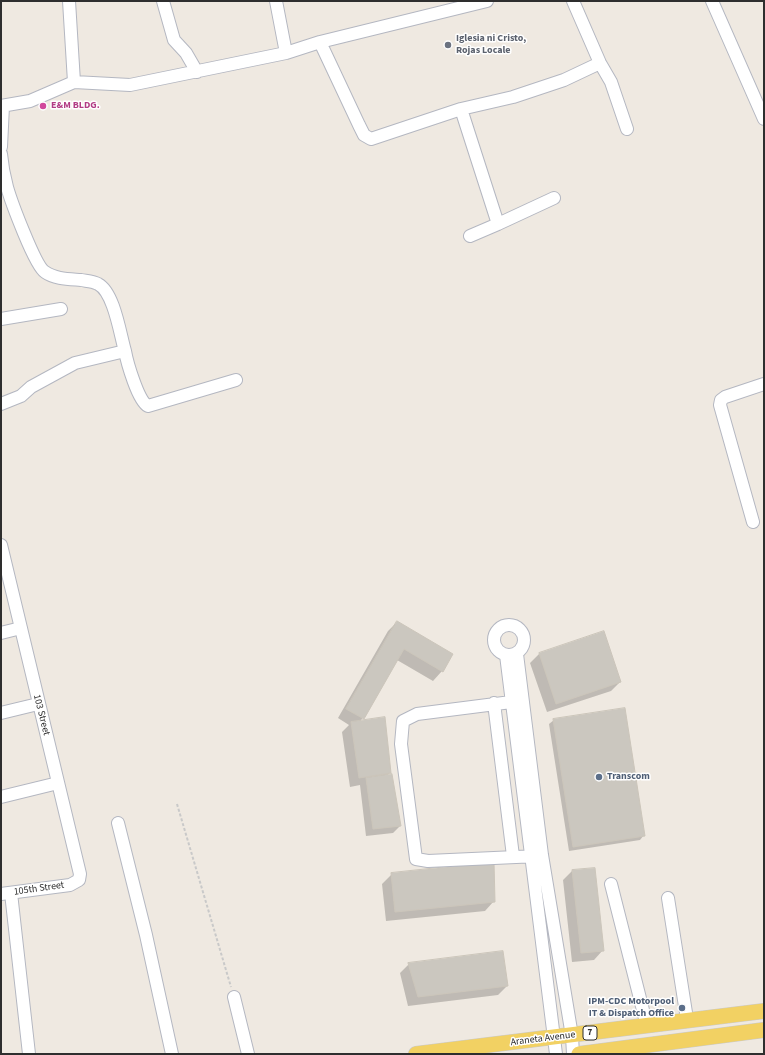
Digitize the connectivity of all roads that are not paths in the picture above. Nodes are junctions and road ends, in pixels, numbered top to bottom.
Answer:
1 (69, 1) edge
2 (163, 1) edge
3 (276, 1) edge
4 (487, 1) edge
5 (573, 1) edge
6 (712, 1) edge
7 (320, 42) junction
8 (286, 53) junction
9 (600, 63) junction
10 (197, 72) junction
11 (74, 82) junction
12 (2, 106) edge
13 (461, 109) junction
14 (764, 118) edge
15 (627, 129) dead end
16 (1, 147) edge
17 (1, 154) edge
18 (554, 198) dead end
19 (498, 224) junction
20 (470, 236) dead end
21 (61, 309) dead end
22 (1, 318) edge
23 (125, 351) junction
24 (236, 380) dead end
25 (764, 384) edge
26 (1, 404) edge
27 (753, 522) dead end
28 (2, 551) edge
29 (21, 628) junction
30 (1, 633) edge
31 (511, 654) dead end
32 (517, 701) junction
33 (494, 703) junction
34 (38, 704) junction
35 (1, 713) edge
36 (58, 783) junction
37 (1, 797) edge
38 (118, 823) dead end
39 (513, 856) junction
40 (537, 856) junction
41 (76, 882) joint
42 (611, 884) dead end
43 (6, 894) edge
44 (549, 897) junction
45 (537, 898) junction
46 (668, 898) dead end
47 (234, 997) road end
48 (764, 1011) edge
49 (687, 1019) junction
50 (647, 1026) junction
51 (612, 1029) junction
52 (764, 1030) edge
53 (572, 1036) junction
54 (553, 1037) junction
55 (614, 1049) junction
56 (658, 1049) edge
57 (30, 1054) edge
58 (172, 1054) edge
59 (248, 1054) edge
60 (416, 1054) edge
61 (556, 1054) edge
62 (573, 1054) edge
63 (579, 1054) edge

1 - 11 street
2 - 10 street
3 - 8 street
4 - 7 street
5 - 9 street
6 - 14 street
7 - 8 street
7 - 13 street
8 - 10 street
9 - 13 street
9 - 15 street
10 - 11 street
11 - 12 street
12 - 16 street
13 - 19 street
17 - 23 street
18 - 19 street
19 - 20 street
21 - 22 street
23 - 24 street
23 - 26 street
25 - 27 street
28 - 29 street, 103 Street
29 - 30 street
29 - 34 street, 103 Street
31 - 32 street
32 - 33 street
32 - 40 street
33 - 39 street
33 - 39 street
34 - 35 street
34 - 36 street, 103 Street
36 - 37 street
36 - 41 street, 103 Street
38 - 58 street
39 - 40 street
40 - 44 street
40 - 45 street
41 - 43 street, 105th Street
42 - 50 street
43 - 57 street
44 - 45 street
44 - 53 street
45 - 54 street
46 - 49 street
47 - 59 street
48 - 49 main road, Araneta Avenue / 7
49 - 50 main road, Araneta Avenue / 7
50 - 51 main road, Araneta Avenue / 7
51 - 53 main road, Araneta Avenue / 7
51 - 55 main road
52 - 56 main road, Araneta Avenue / 7
53 - 54 main road, Araneta Avenue / 7
53 - 62 street
54 - 60 main road, Araneta Avenue / 7
54 - 61 street
55 - 56 main road, Araneta Avenue / 7
55 - 63 main road, Araneta Avenue / 7

